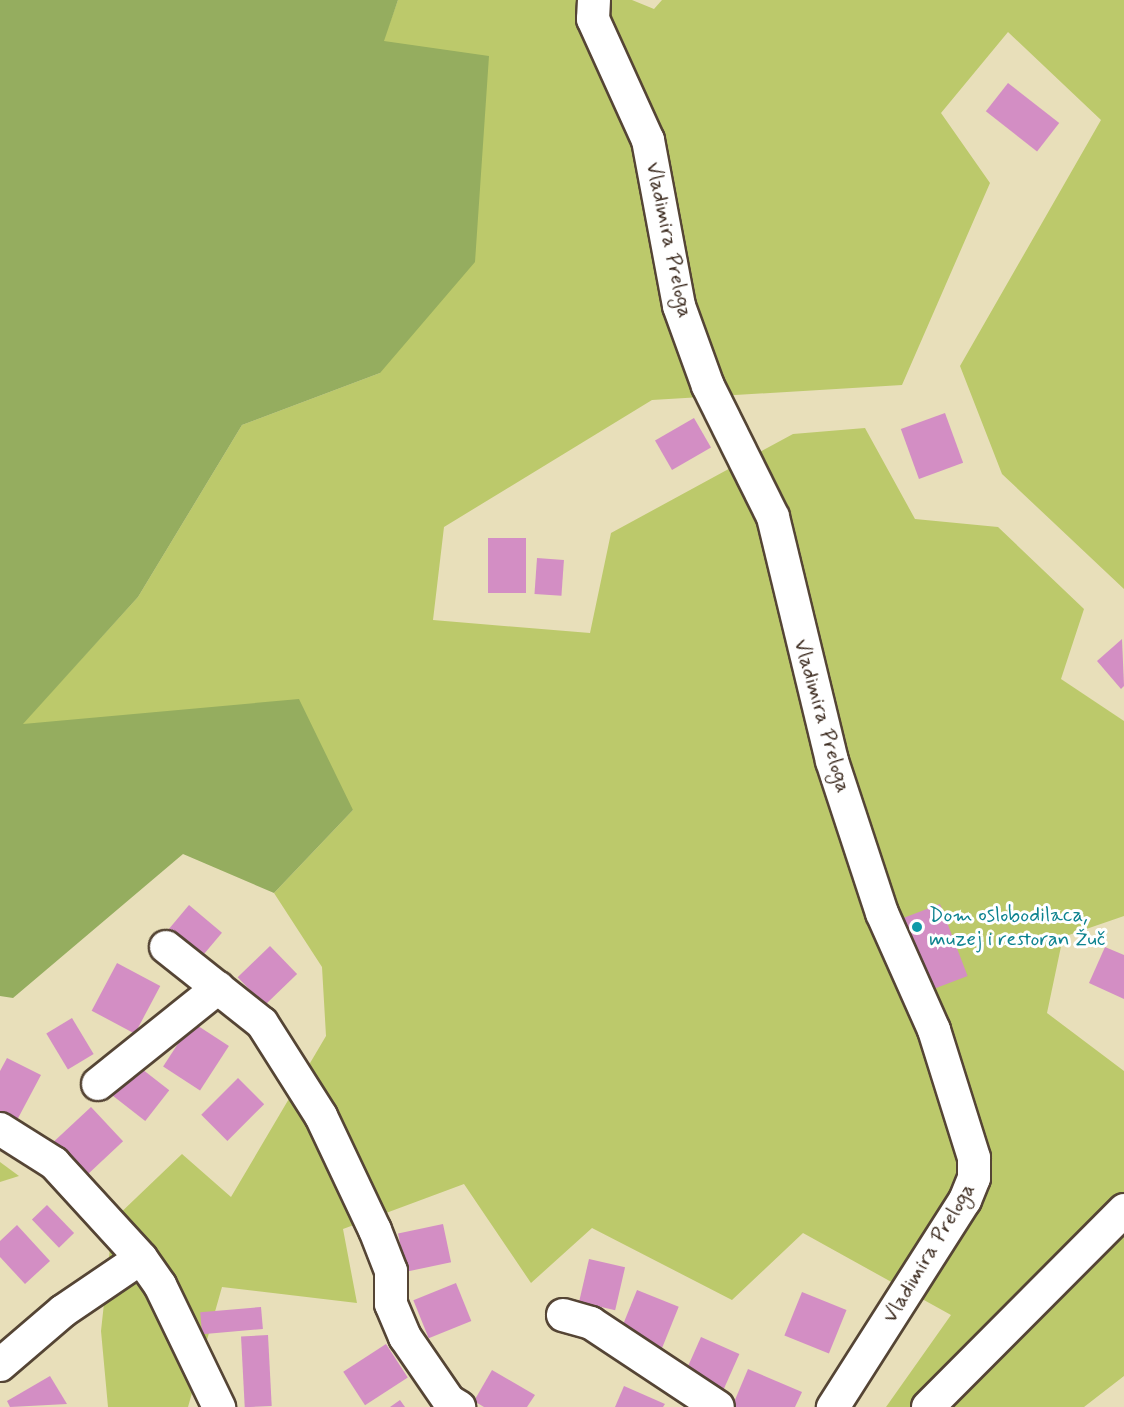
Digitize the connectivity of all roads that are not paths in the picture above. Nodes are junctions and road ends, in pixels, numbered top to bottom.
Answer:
1 (594, 0) edge
2 (166, 947) dead end
3 (218, 988) junction
4 (98, 1084) dead end
5 (0, 1129) edge
6 (1124, 1210) edge
7 (141, 1258) junction
8 (563, 1315) dead end
9 (0, 1365) edge
10 (219, 1407) edge
11 (459, 1407) edge
12 (718, 1407) edge
13 (833, 1407) edge
14 (928, 1407) edge

1 - 13 street, Vladimira Preloga
2 - 3 street
3 - 4 street
3 - 11 street
5 - 7 street
6 - 14 street
7 - 9 street
7 - 10 street
8 - 12 street

